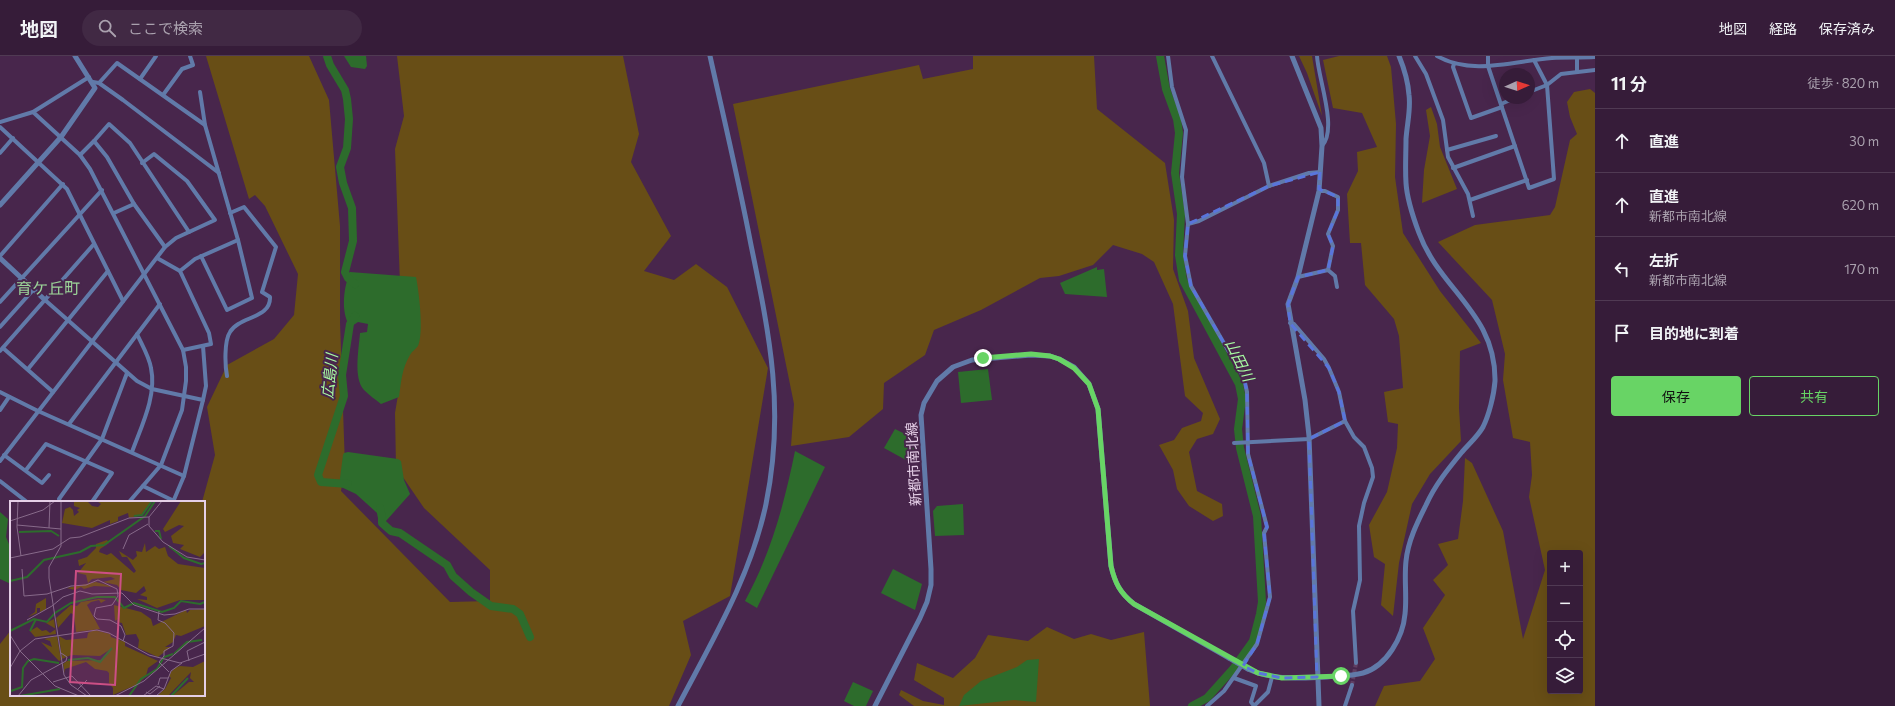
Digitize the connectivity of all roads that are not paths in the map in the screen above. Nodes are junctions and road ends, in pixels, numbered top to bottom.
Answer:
1 (77, 56) edge
2 (156, 56) edge
3 (190, 56) edge
4 (710, 56) edge
5 (1168, 56) edge
6 (1212, 56) edge
7 (1292, 56) edge
8 (1317, 56) edge
9 (1399, 56) edge
10 (1415, 56) edge
11 (1437, 56) edge
12 (1488, 56) edge
13 (1577, 57) edge
14 (1595, 57) edge
15 (1534, 60) junction
16 (1454, 64) junction
17 (1488, 66) junction
18 (1595, 70) edge
19 (1577, 72) junction
20 (89, 77) junction
21 (140, 79) junction
22 (93, 82) junction
23 (99, 83) junction
24 (1547, 85) junction
25 (1535, 90) edge
26 (200, 92) dead end
27 (163, 95) junction
28 (1501, 105) junction
29 (33, 112) junction
30 (0, 122) edge
31 (205, 125) junction
32 (0, 127) edge
33 (1496, 136) dead end
34 (13, 138) junction
35 (60, 138) junction
36 (94, 141) junction
37 (1322, 146) junction
38 (1515, 146) junction
39 (1447, 150) junction
40 (0, 152) edge
41 (80, 155) junction
42 (39, 161) junction
43 (142, 163) junction
44 (1453, 168) junction
45 (1320, 172) junction
46 (219, 173) junction
47 (1527, 180) junction
48 (63, 184) junction
49 (1269, 186) junction
50 (102, 190) junction
51 (1319, 191) junction
52 (1470, 200) junction
53 (134, 204) junction
54 (0, 205) edge
55 (230, 212) junction
56 (114, 213) junction
57 (79, 215) junction
58 (1473, 216) dead end
59 (1188, 224) junction
60 (189, 232) junction
61 (238, 240) junction
62 (94, 244) junction
63 (165, 247) junction
64 (201, 256) junction
65 (0, 257) edge
66 (157, 258) junction
67 (1328, 270) junction
68 (108, 271) junction
69 (180, 271) junction
70 (145, 274) junction
71 (22, 278) junction
72 (1298, 278) junction
73 (1337, 287) dead end
74 (34, 289) junction
75 (45, 300) junction
76 (123, 301) junction
77 (0, 302) edge
78 (160, 304) junction
79 (68, 320) junction
80 (1290, 323) junction
81 (0, 327) edge
82 (137, 334) junction
83 (92, 342) junction
84 (203, 346) junction
85 (2, 350) edge
86 (183, 350) junction
87 (115, 362) junction
88 (28, 369) junction
89 (126, 373) junction
90 (227, 376) dead end
91 (152, 388) junction
92 (0, 392) edge
93 (53, 392) junction
94 (185, 396) junction
95 (9, 397) junction
96 (203, 400) junction
97 (0, 410) edge
98 (38, 411) junction
99 (1345, 421) junction
100 (69, 424) junction
101 (102, 438) junction
102 (1309, 439) junction
103 (1247, 441) junction
104 (1234, 443) dead end
105 (132, 452) junction
106 (4, 455) junction
107 (0, 461) edge
108 (86, 462) junction
109 (161, 465) junction
110 (26, 470) junction
111 (49, 475) dead end
112 (184, 476) junction
113 (0, 482) edge
114 (143, 486) junction
115 (26, 501) edge
116 (60, 501) edge
117 (93, 501) edge
118 (130, 501) edge
119 (174, 501) edge
120 (1356, 663) tunnel mouth
121 (1272, 677) junction
122 (1317, 677) junction
123 (1234, 678) junction
124 (1352, 685) tunnel mouth
125 (678, 706) edge
126 (875, 706) edge
127 (1207, 706) edge
128 (1254, 706) edge
129 (1319, 706) edge
130 (1345, 706) edge

1 - 20 street
2 - 21 street
3 - 27 street
4 - 125 street
5 - 59 street
6 - 49 street
7 - 37 street
8 - 37 street
9 - 122 street, 新都市南北線
10 - 39 street
11 - 16 street
12 - 17 street
13 - 14 street
13 - 15 street
13 - 19 street
15 - 17 street
15 - 24 street
16 - 17 street
16 - 28 street
17 - 28 street
18 - 19 street
19 - 24 street
20 - 22 street
20 - 29 street
21 - 23 street
21 - 27 street
22 - 23 street
22 - 35 street
23 - 46 street
24 - 25 street
24 - 47 street
26 - 31 street
27 - 31 street
28 - 38 street
29 - 30 street
29 - 35 street
31 - 46 street
32 - 34 street
33 - 39 street
34 - 40 street
34 - 42 street
35 - 41 street
35 - 42 street
36 - 41 street
36 - 43 street
36 - 53 street
37 - 45 street
38 - 44 street
38 - 47 street
39 - 44 street
41 - 50 street
42 - 48 street
42 - 54 street
43 - 60 street
43 - 60 street
44 - 52 street
45 - 49 street
45 - 51 street
46 - 55 street
47 - 52 street
48 - 57 street
48 - 65 street
49 - 59 street
50 - 56 street
50 - 57 street
51 - 67 street
51 - 72 street
52 - 58 street
53 - 56 street
53 - 63 street
55 - 61 street
55 - 90 street
56 - 70 street
57 - 62 street
57 - 71 street
59 - 103 street
60 - 63 street
61 - 64 street
61 - 64 street
62 - 68 street
62 - 75 street
63 - 66 street
64 - 69 street
65 - 71 street
66 - 69 street
66 - 70 street
67 - 72 street
67 - 73 street
68 - 76 street
68 - 79 street
69 - 84 street
70 - 76 street
70 - 78 street
71 - 74 street
71 - 77 street
72 - 80 street
74 - 75 street
74 - 81 street
75 - 79 street
75 - 85 street
76 - 83 street
78 - 82 street
78 - 86 street
79 - 83 street
79 - 88 street
80 - 99 street
80 - 102 street
82 - 87 street
82 - 91 street
83 - 87 street
83 - 93 street
84 - 86 street
84 - 96 street
85 - 88 street
86 - 94 street
87 - 89 street
87 - 100 street
88 - 93 street
89 - 91 street
89 - 101 street
91 - 94 street
91 - 105 street
92 - 95 street
93 - 98 street
94 - 96 street
94 - 109 street
95 - 97 street
95 - 98 street
96 - 112 street
98 - 100 street
98 - 106 street
99 - 102 street
99 - 120 street
100 - 101 street
101 - 105 street
101 - 108 street
102 - 103 street
102 - 122 street
103 - 104 street
103 - 123 street
105 - 109 street
106 - 107 street
106 - 110 street
108 - 110 street
108 - 116 street
108 - 117 street
109 - 112 street
109 - 114 street
110 - 111 street
112 - 119 street
113 - 115 street
114 - 118 street
114 - 119 street
121 - 122 street, 新都市南北線
121 - 126 street, 新都市南北線, bridge
121 - 128 street
122 - 129 street
123 - 127 street
123 - 128 street
124 - 130 street

